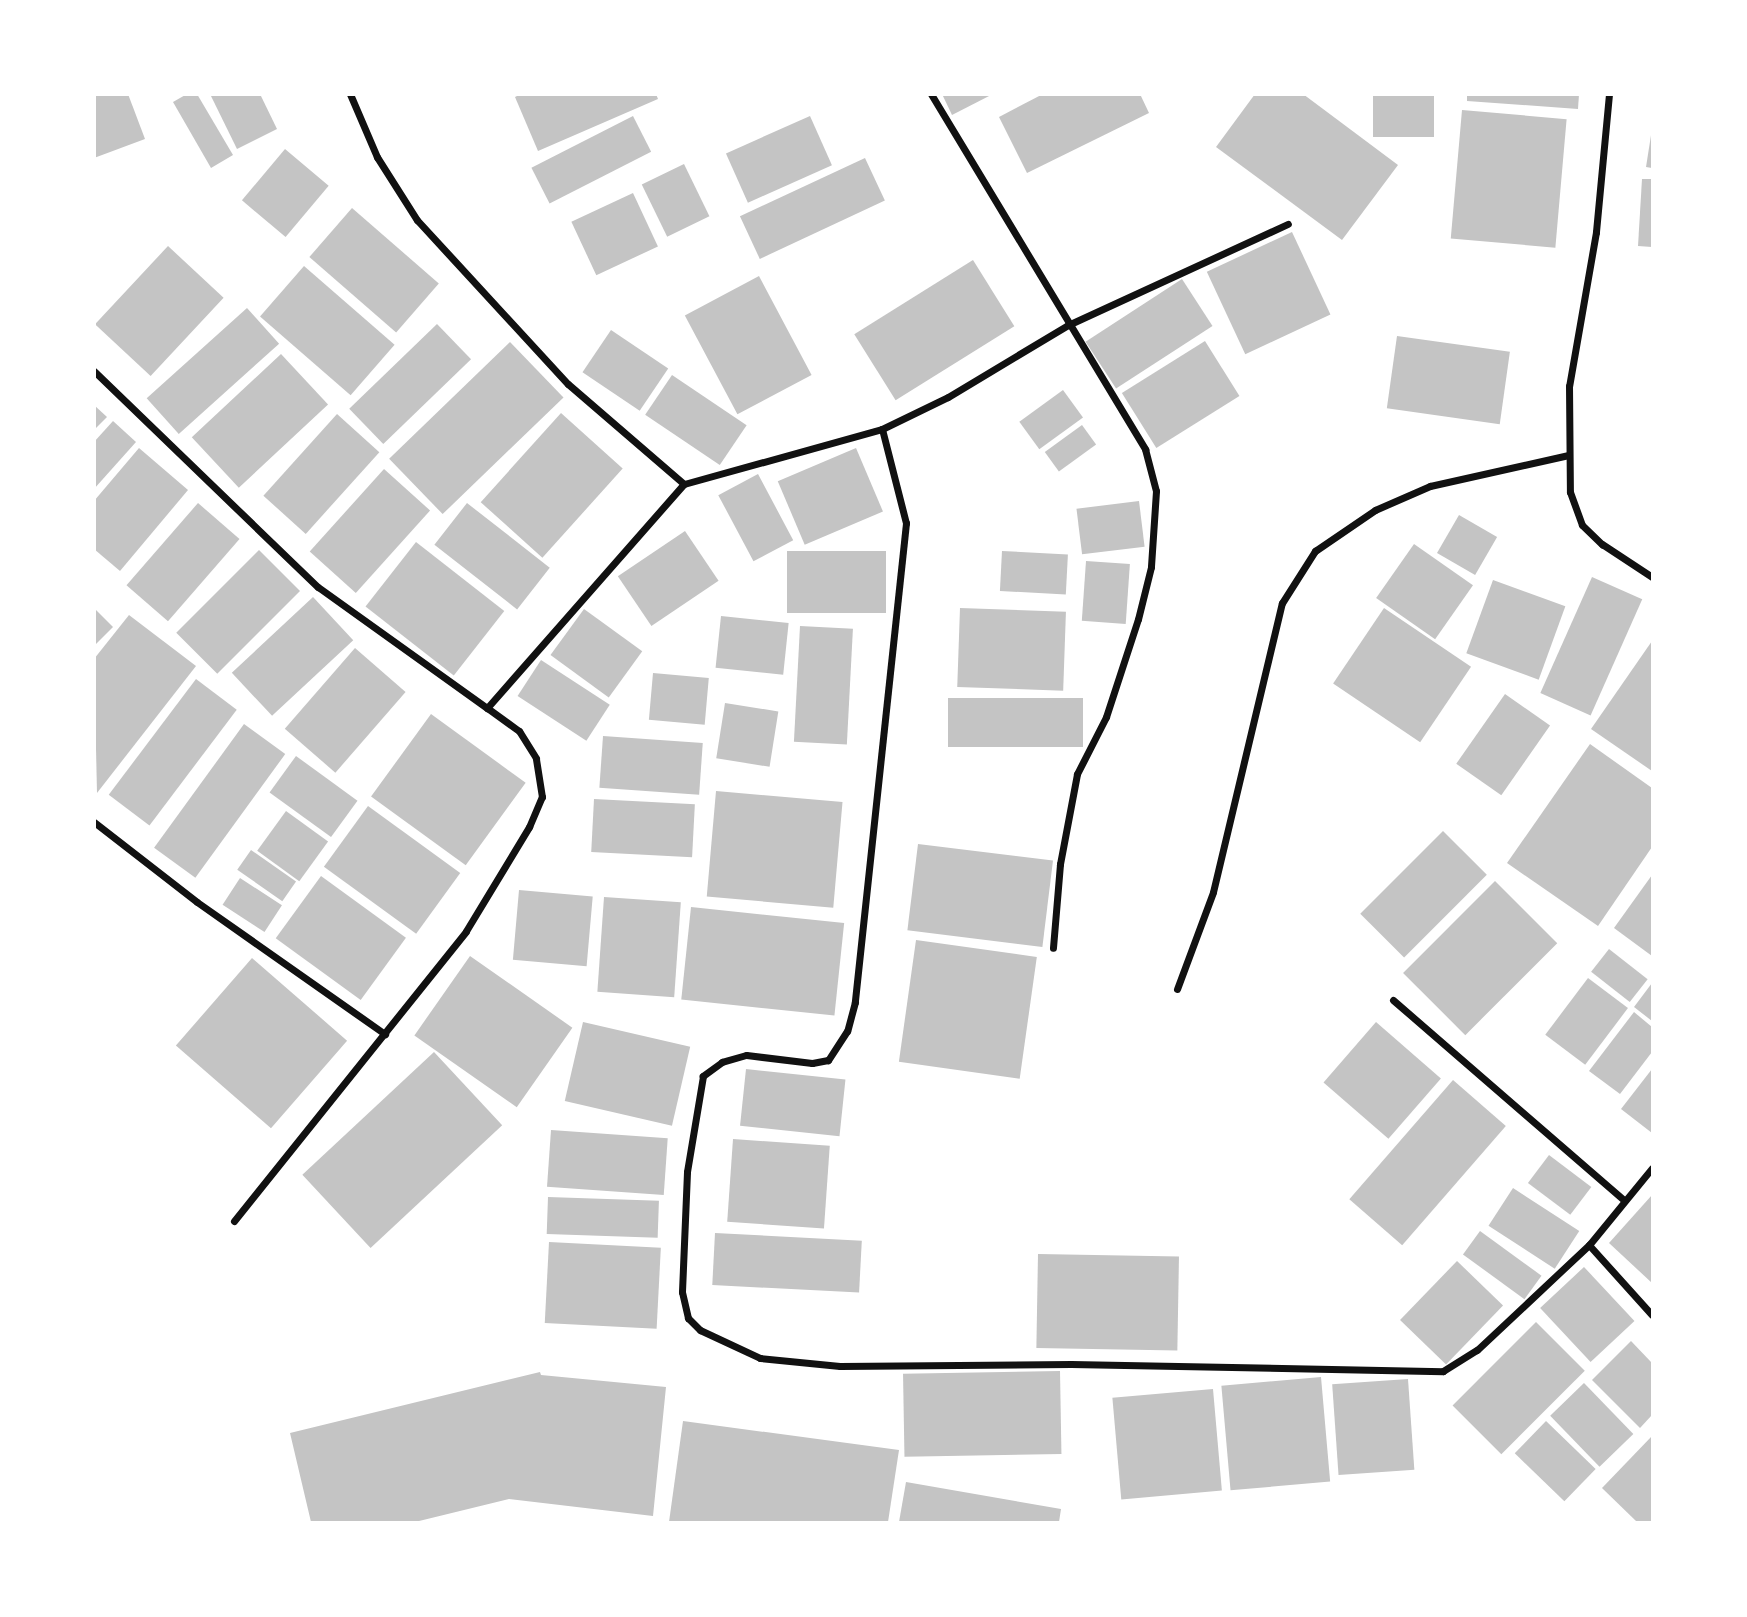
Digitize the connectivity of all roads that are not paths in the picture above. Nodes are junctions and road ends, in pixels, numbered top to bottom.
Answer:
1 (350, 94) edge
2 (931, 94) edge
3 (1609, 94) edge
4 (1288, 224) dead end
5 (1068, 325) junction
6 (94, 371) edge
7 (882, 429) junction
8 (1569, 455) junction
9 (684, 484) junction
10 (1653, 577) edge
11 (487, 708) junction
12 (94, 822) edge
13 (1053, 948) dead end
14 (1177, 989) dead end
15 (1393, 1000) dead end
16 (384, 1034) junction
17 (1653, 1168) edge
18 (1624, 1200) junction
19 (234, 1221) dead end
20 (1589, 1245) junction
21 (1653, 1315) edge

1 - 9 street
2 - 5 street
3 - 8 street
4 - 5 street
5 - 7 street
5 - 13 street
6 - 11 street
7 - 9 street
7 - 20 street
8 - 10 street
8 - 14 street
9 - 11 street
11 - 16 street
12 - 16 street
15 - 18 street
16 - 19 street
17 - 18 street
18 - 20 street
20 - 21 street

